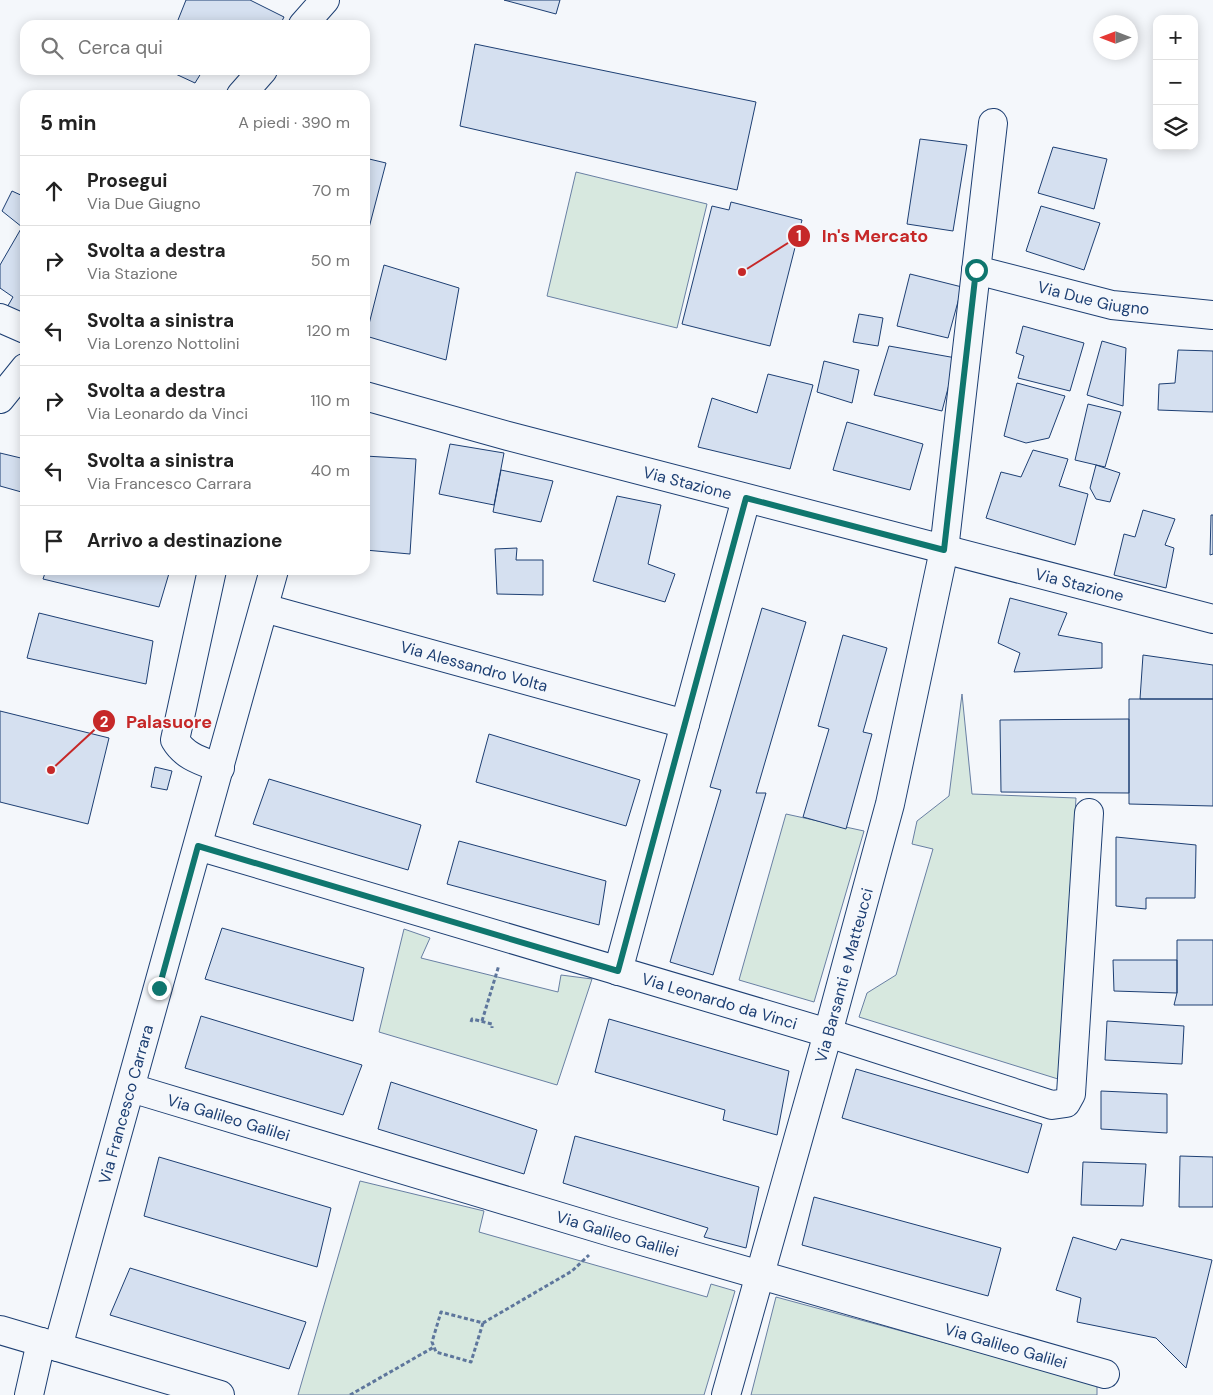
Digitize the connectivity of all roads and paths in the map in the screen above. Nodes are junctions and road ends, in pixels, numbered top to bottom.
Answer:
1 (325, 0) edge
2 (307, 20) edge
3 (259, 75) edge
4 (245, 90) edge
5 (993, 123) dead end
6 (976, 270) junction
7 (1213, 315) edge
8 (0, 318) edge
9 (20, 327) edge
10 (20, 374) edge
11 (370, 397) edge
12 (0, 399) edge
13 (746, 498) junction
14 (944, 550) junction
15 (211, 575) edge
16 (273, 575) edge
17 (264, 608) junction
18 (1213, 619) edge
19 (684, 724) junction
20 (220, 768) junction
21 (1089, 813) dead end
22 (198, 846) junction
23 (618, 971) junction
24 (496, 977) dead end
25 (482, 1021) junction
26 (471, 1022) dead end
27 (492, 1028) dead end
28 (828, 1033) junction
29 (131, 1088) junction
30 (614, 1233) junction
31 (761, 1274) junction
32 (482, 1323) junction
33 (0, 1330) edge
34 (49, 1345) junction
35 (434, 1347) junction
36 (1105, 1374) dead end
37 (29, 1395) edge
38 (220, 1395) edge
39 (350, 1395) edge
40 (726, 1395) edge

1 - 2 street
3 - 4 street
5 - 6 street
6 - 7 street, Via Due Giugno
6 - 14 street
8 - 9 street
10 - 12 street
11 - 13 street, Via Stazione
13 - 14 street, Via Stazione
13 - 19 street
14 - 18 street, Via Stazione
14 - 28 street, Via Barsanti e Matteucci
15 - 20 street
16 - 17 street, Via Francesco Carrara
17 - 19 street, Via Alessandro Volta
17 - 20 street, Via Francesco Carrara
19 - 23 street
20 - 22 street, Via Francesco Carrara
21 - 28 street, Via Leonardo da Vinci
22 - 23 street, Via Leonardo da Vinci
22 - 29 street, Via Francesco Carrara
23 - 28 street, Via Leonardo da Vinci
24 - 25 path
25 - 26 path
25 - 27 path
28 - 31 street, Via Barsanti e Matteucci
29 - 30 street, Via Galileo Galilei
29 - 34 street, Via Francesco Carrara
30 - 31 street, Via Galileo Galilei
30 - 32 path
31 - 36 street, Via Galileo Galilei
31 - 40 street, Via Barsanti e Matteucci
32 - 35 path
32 - 35 path
33 - 34 street
34 - 37 street, Via Francesco Carrara
34 - 38 street
35 - 39 path

